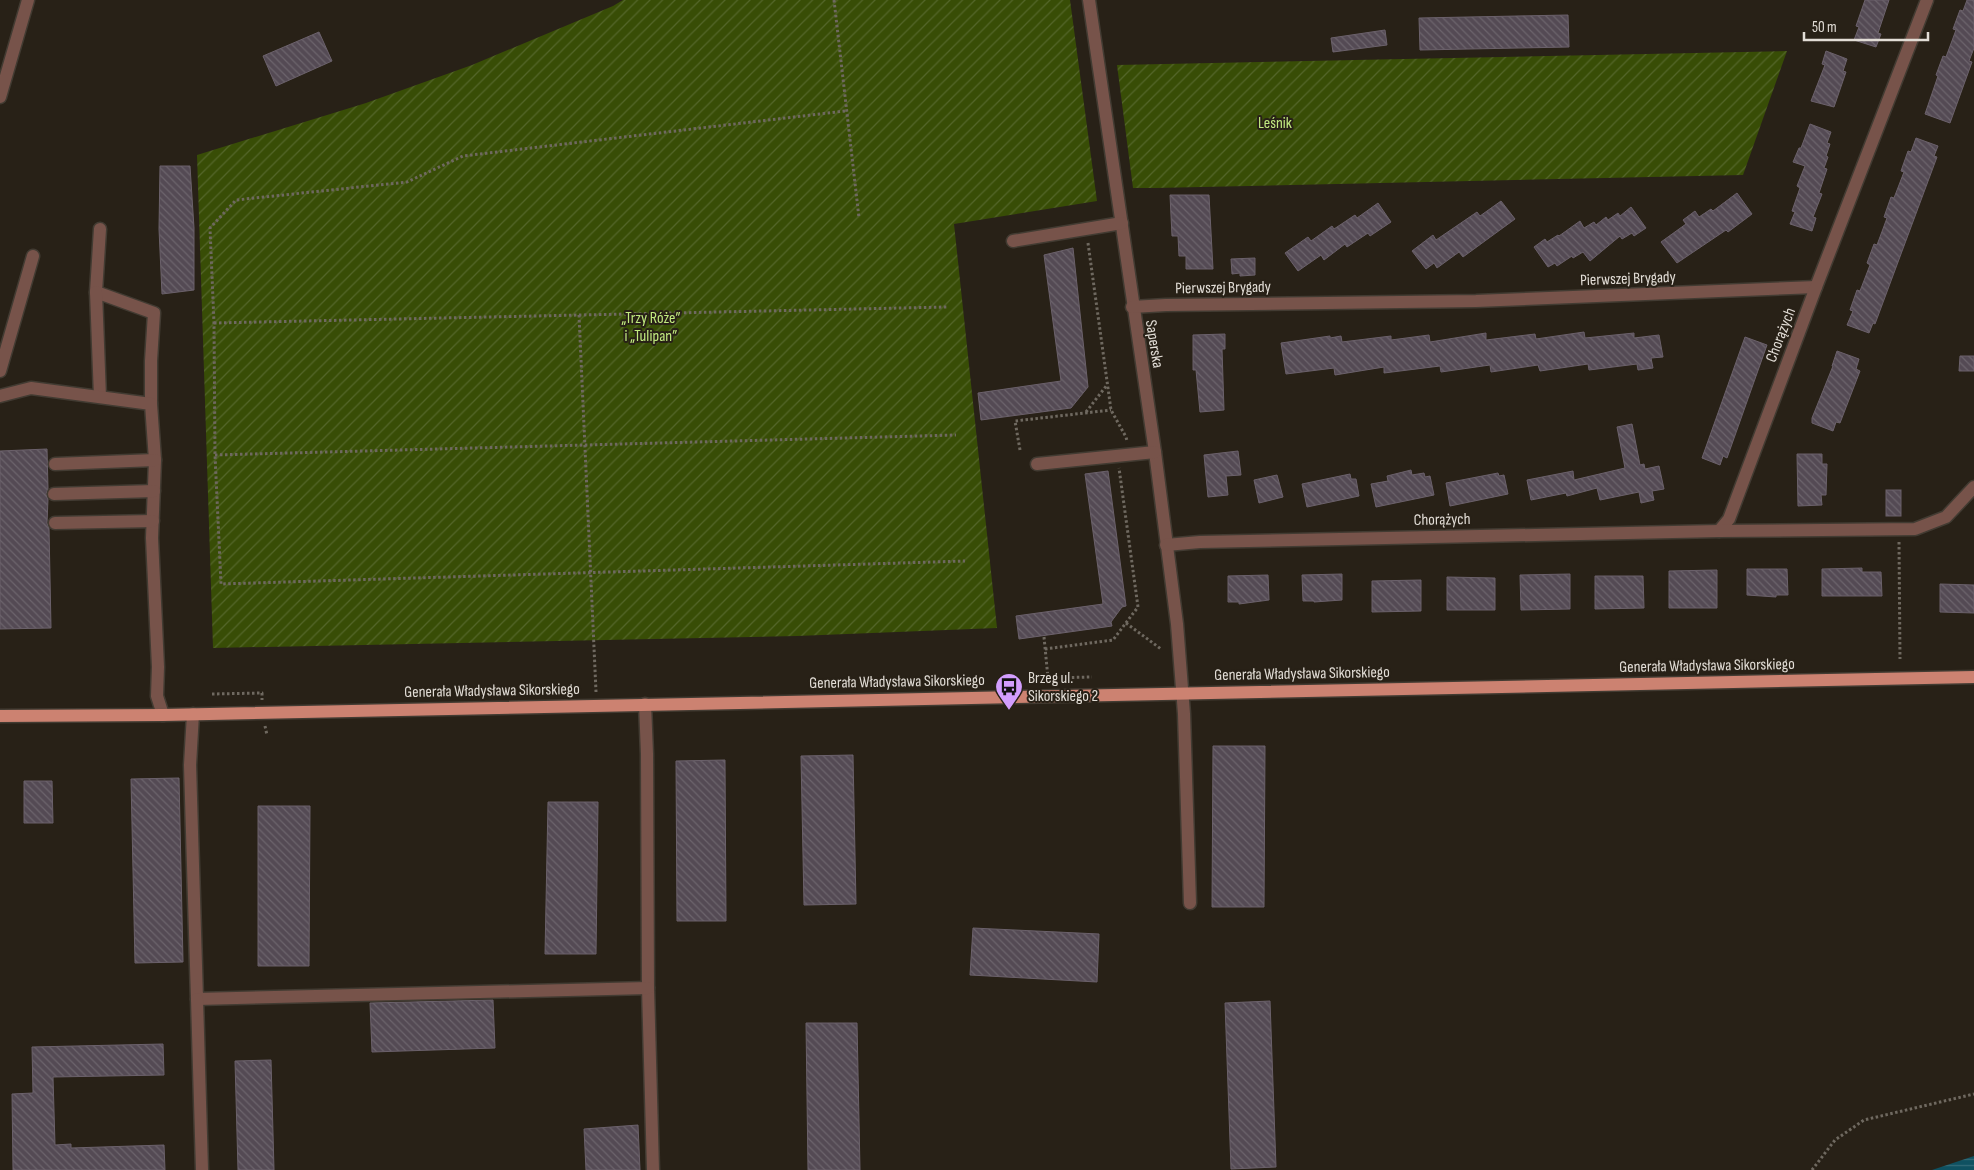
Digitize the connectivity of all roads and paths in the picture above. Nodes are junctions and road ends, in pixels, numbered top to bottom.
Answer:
1 (28, 0) edge
2 (834, 0) edge
3 (1089, 0) edge
4 (1927, 0) edge
5 (0, 97) edge
6 (845, 110) junction
7 (859, 218) dead end
8 (1122, 223) junction
9 (100, 229) dead end
10 (1087, 229) junction
11 (1013, 241) dead end
12 (33, 256) dead end
13 (1816, 287) junction
14 (96, 292) junction
15 (946, 307) dead end
16 (1132, 307) junction
17 (579, 315) junction
18 (214, 322) junction
19 (0, 371) edge
20 (1108, 385) junction
21 (0, 396) edge
22 (100, 397) junction
23 (152, 404) junction
24 (1111, 410) junction
25 (1086, 412) junction
26 (956, 435) dead end
27 (585, 445) junction
28 (1020, 450) dead end
29 (1154, 452) junction
30 (215, 454) junction
31 (1123, 455) junction
32 (155, 460) junction
33 (54, 464) dead end
34 (1037, 464) dead end
35 (1974, 487) edge
36 (154, 491) junction
37 (54, 494) dead end
38 (153, 521) junction
39 (55, 523) dead end
40 (1899, 529) junction
41 (1719, 531) junction
42 (1166, 545) junction
43 (965, 561) dead end
44 (590, 573) junction
45 (1126, 623) junction
46 (1044, 637) dead end
47 (1045, 649) junction
48 (1161, 649) dead end
49 (1900, 659) dead end
50 (1092, 677) dead end
51 (1974, 677) edge
52 (1183, 693) junction
53 (645, 704) junction
54 (596, 705) junction
55 (193, 714) junction
56 (163, 715) junction
57 (0, 716) edge
58 (1190, 903) dead end
59 (648, 988) junction
60 (197, 998) junction
61 (1974, 1094) edge
62 (202, 1170) edge
63 (652, 1170) edge
64 (1812, 1170) edge

1 - 5 street
2 - 6 path
3 - 8 street, Saperska
4 - 13 street
6 - 7 path
6 - 18 path
8 - 10 street
8 - 16 street, Saperska
9 - 14 street
10 - 11 street
10 - 20 path
12 - 19 street
13 - 16 street, Pierwszej Brygady
13 - 41 street, Chorążych
14 - 22 street
14 - 23 street
15 - 17 path
16 - 29 street, Saperska
17 - 18 path
17 - 27 path
18 - 30 path
20 - 24 path
20 - 25 path
21 - 22 street
22 - 23 street
23 - 32 street
24 - 25 path
24 - 31 path
25 - 28 path
26 - 27 path
27 - 30 path
27 - 44 path
29 - 31 street
29 - 42 street, Saperska
30 - 44 path
31 - 34 street
31 - 45 path
32 - 33 street
32 - 36 street
35 - 40 street, Chorążych
36 - 37 street
36 - 38 street
38 - 39 street
38 - 56 street
40 - 41 street, Chorążych
40 - 49 path
41 - 42 street, Chorążych
42 - 52 street, Saperska
43 - 44 path
44 - 54 path
45 - 47 path
45 - 48 path
46 - 47 path
47 - 50 path
51 - 52 main road, Generała Władysława Sikorskiego
52 - 53 main road, Generała Władysława Sikorskiego
52 - 58 street, Saperska
53 - 54 main road, Generała Władysława Sikorskiego
53 - 59 street
54 - 55 main road, Generała Władysława Sikorskiego
55 - 56 main road, Generała Władysława Sikorskiego
55 - 60 street
56 - 57 main road, Generała Władysława Sikorskiego
59 - 60 street
59 - 63 street
60 - 62 street
61 - 64 path

